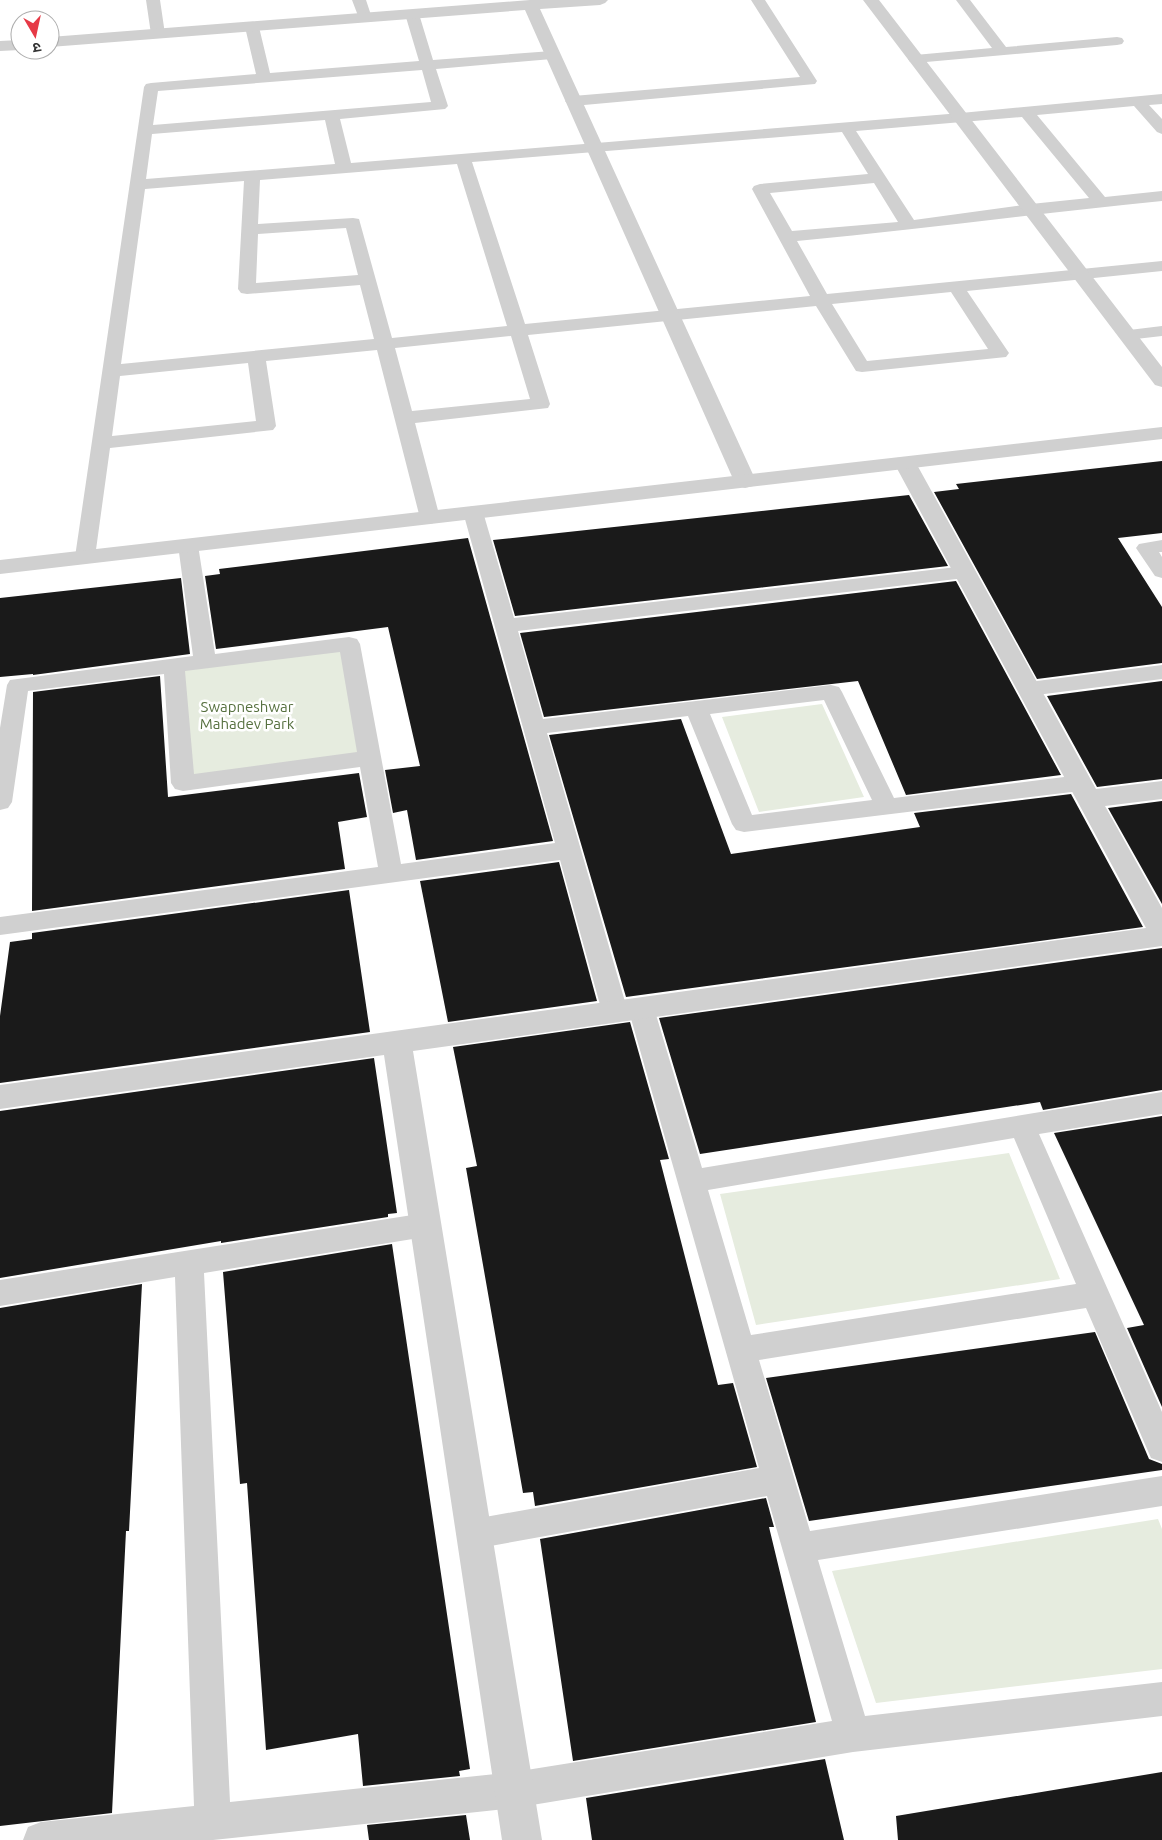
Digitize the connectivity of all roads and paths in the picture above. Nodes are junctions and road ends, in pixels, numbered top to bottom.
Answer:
1 (153, 0) edge
2 (359, 0) edge
3 (600, 0) edge
4 (758, 0) edge
5 (871, 0) edge
6 (963, 0) edge
7 (530, 5) junction
8 (412, 14) junction
9 (365, 18) junction
10 (252, 27) junction
11 (158, 34) junction
12 (60, 41) edge
13 (1117, 41) dead end
14 (1002, 51) junction
15 (552, 55) junction
16 (915, 59) junction
17 (428, 65) junction
18 (264, 78) junction
19 (1162, 99) edge
20 (573, 101) junction
21 (1138, 101) junction
22 (1026, 112) junction
23 (332, 115) junction
24 (961, 118) junction
25 (846, 127) junction
26 (1162, 129) edge
27 (145, 130) junction
28 (594, 148) junction
29 (464, 158) junction
30 (344, 168) junction
31 (252, 176) junction
32 (878, 178) junction
33 (137, 185) junction
34 (1162, 196) edge
35 (1101, 202) junction
36 (1031, 209) junction
37 (909, 226) junction
38 (250, 230) junction
39 (786, 237) junction
40 (1162, 266) edge
41 (1080, 274) junction
42 (367, 279) junction
43 (956, 286) junction
44 (821, 300) junction
45 (670, 315) junction
46 (516, 330) junction
47 (1162, 331) edge
48 (1127, 335) junction
49 (384, 344) junction
50 (256, 356) junction
51 (111, 371) junction
52 (1162, 381) edge
53 (404, 418) junction
54 (1162, 433) edge
55 (101, 443) junction
56 (905, 463) junction
57 (744, 482) junction
58 (473, 512) junction
59 (430, 518) junction
60 (188, 545) junction
61 (1162, 546) edge
62 (85, 557) junction
63 (0, 567) edge
64 (964, 572) junction
65 (1162, 572) edge
66 (506, 626) junction
67 (205, 662) junction
68 (174, 666) junction
69 (1162, 672) edge
70 (1029, 689) junction
71 (696, 708) junction
72 (534, 727) junction
73 (370, 758) junction
74 (1162, 790) edge
75 (1085, 791) junction
76 (0, 802) edge
77 (887, 807) junction
78 (569, 850) junction
79 (391, 874) junction
80 (0, 926) edge
81 (1162, 934) edge
82 (628, 1010) junction
83 (397, 1042) junction
84 (0, 1097) edge
85 (1162, 1104) edge
86 (1022, 1126) junction
87 (691, 1181) junction
88 (425, 1226) junction
89 (189, 1263) junction
90 (0, 1293) edge
91 (1095, 1294) junction
92 (740, 1350) junction
93 (1162, 1448) edge
94 (778, 1479) junction
95 (1162, 1491) edge
96 (474, 1534) junction
97 (798, 1548) junction
98 (1162, 1698) edge
99 (853, 1735) junction
100 (514, 1790) junction
101 (213, 1822) junction
102 (41, 1840) edge
103 (522, 1840) edge

1 - 11 lane
2 - 9 lane
3 - 7 street
4 - 20 lane
5 - 16 street
6 - 14 lane
7 - 8 street
7 - 15 street
8 - 9 street
8 - 17 lane
9 - 10 street
10 - 11 street
10 - 18 lane
11 - 12 street
13 - 14 lane
14 - 16 lane
15 - 17 lane
15 - 20 street
16 - 24 street
17 - 18 lane
17 - 23 lane
18 - 27 lane
19 - 21 lane
20 - 28 street
21 - 22 lane
21 - 26 lane
22 - 24 lane
22 - 35 lane
23 - 27 lane
23 - 30 lane
24 - 25 lane
24 - 36 street
25 - 28 lane
25 - 32 lane
27 - 33 lane
28 - 29 lane
28 - 45 street
29 - 30 lane
29 - 46 lane
30 - 31 lane
31 - 33 lane
31 - 38 lane
32 - 37 lane
32 - 39 lane
33 - 51 lane
34 - 35 lane
35 - 36 lane
36 - 37 lane
36 - 41 street
37 - 39 lane
38 - 42 lane
38 - 42 lane
39 - 44 lane
40 - 41 lane
41 - 43 lane
41 - 48 street
42 - 49 lane
43 - 44 lane
43 - 44 lane
44 - 45 lane
45 - 46 lane
45 - 57 street
46 - 49 lane
46 - 53 lane
47 - 48 lane
48 - 52 street
49 - 50 lane
49 - 53 lane
50 - 51 lane
50 - 55 lane
51 - 55 lane
53 - 59 lane
54 - 56 street
55 - 62 lane
56 - 57 street
56 - 64 street
57 - 58 street
58 - 59 street
58 - 66 lane
59 - 60 street
60 - 62 street
60 - 67 lane
61 - 65 lane
62 - 63 street
64 - 66 lane
64 - 70 street
66 - 72 lane
67 - 68 lane
67 - 73 lane
68 - 73 lane
68 - 76 lane
69 - 70 lane
70 - 75 street
71 - 72 lane
71 - 77 lane
71 - 77 lane
72 - 78 lane
73 - 79 lane
74 - 75 street
75 - 77 lane
75 - 81 street
78 - 79 lane
78 - 82 lane
79 - 80 lane
81 - 82 street
82 - 83 street
82 - 87 lane
83 - 84 street
83 - 88 street
85 - 86 lane
86 - 87 lane
86 - 91 lane
87 - 92 lane
88 - 89 lane
88 - 96 street
89 - 90 lane
89 - 101 lane
91 - 92 lane
91 - 93 lane
92 - 94 lane
94 - 96 lane
94 - 97 lane
95 - 97 lane
96 - 100 street
97 - 99 lane
98 - 99 lane
99 - 100 lane
100 - 101 lane
100 - 103 street
101 - 102 lane

